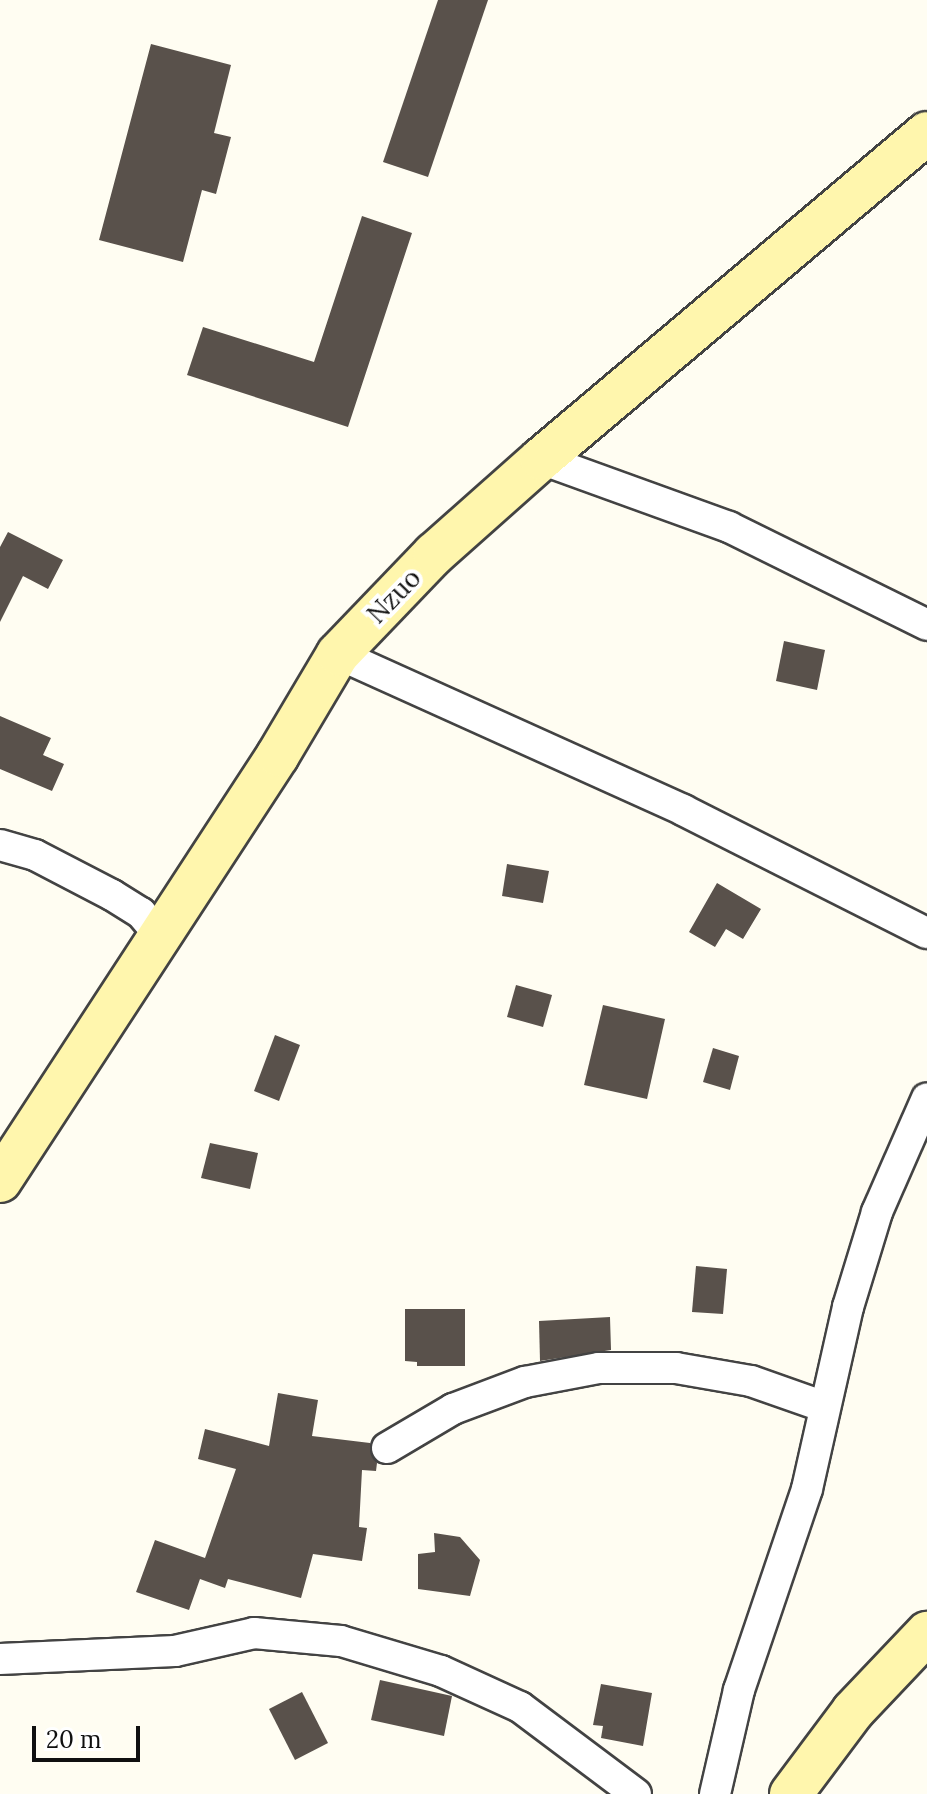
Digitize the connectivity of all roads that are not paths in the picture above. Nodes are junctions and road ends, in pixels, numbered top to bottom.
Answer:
1 (927, 133) edge
2 (541, 459) junction
3 (927, 625) edge
4 (338, 654) junction
5 (0, 845) edge
6 (927, 933) edge
7 (160, 936) junction
8 (927, 1098) edge
9 (0, 1181) edge
10 (822, 1406) junction
11 (387, 1448) dead end
12 (927, 1633) edge
13 (0, 1659) edge
14 (636, 1794) edge
15 (715, 1794) edge
16 (791, 1794) edge

1 - 2 street, Nzuo
2 - 3 street
2 - 4 street, Nzuo
4 - 6 street
4 - 7 street, Nzuo
5 - 7 street
7 - 9 street, Nzuo
8 - 10 street
10 - 11 street
10 - 15 street
12 - 16 street
13 - 14 street

